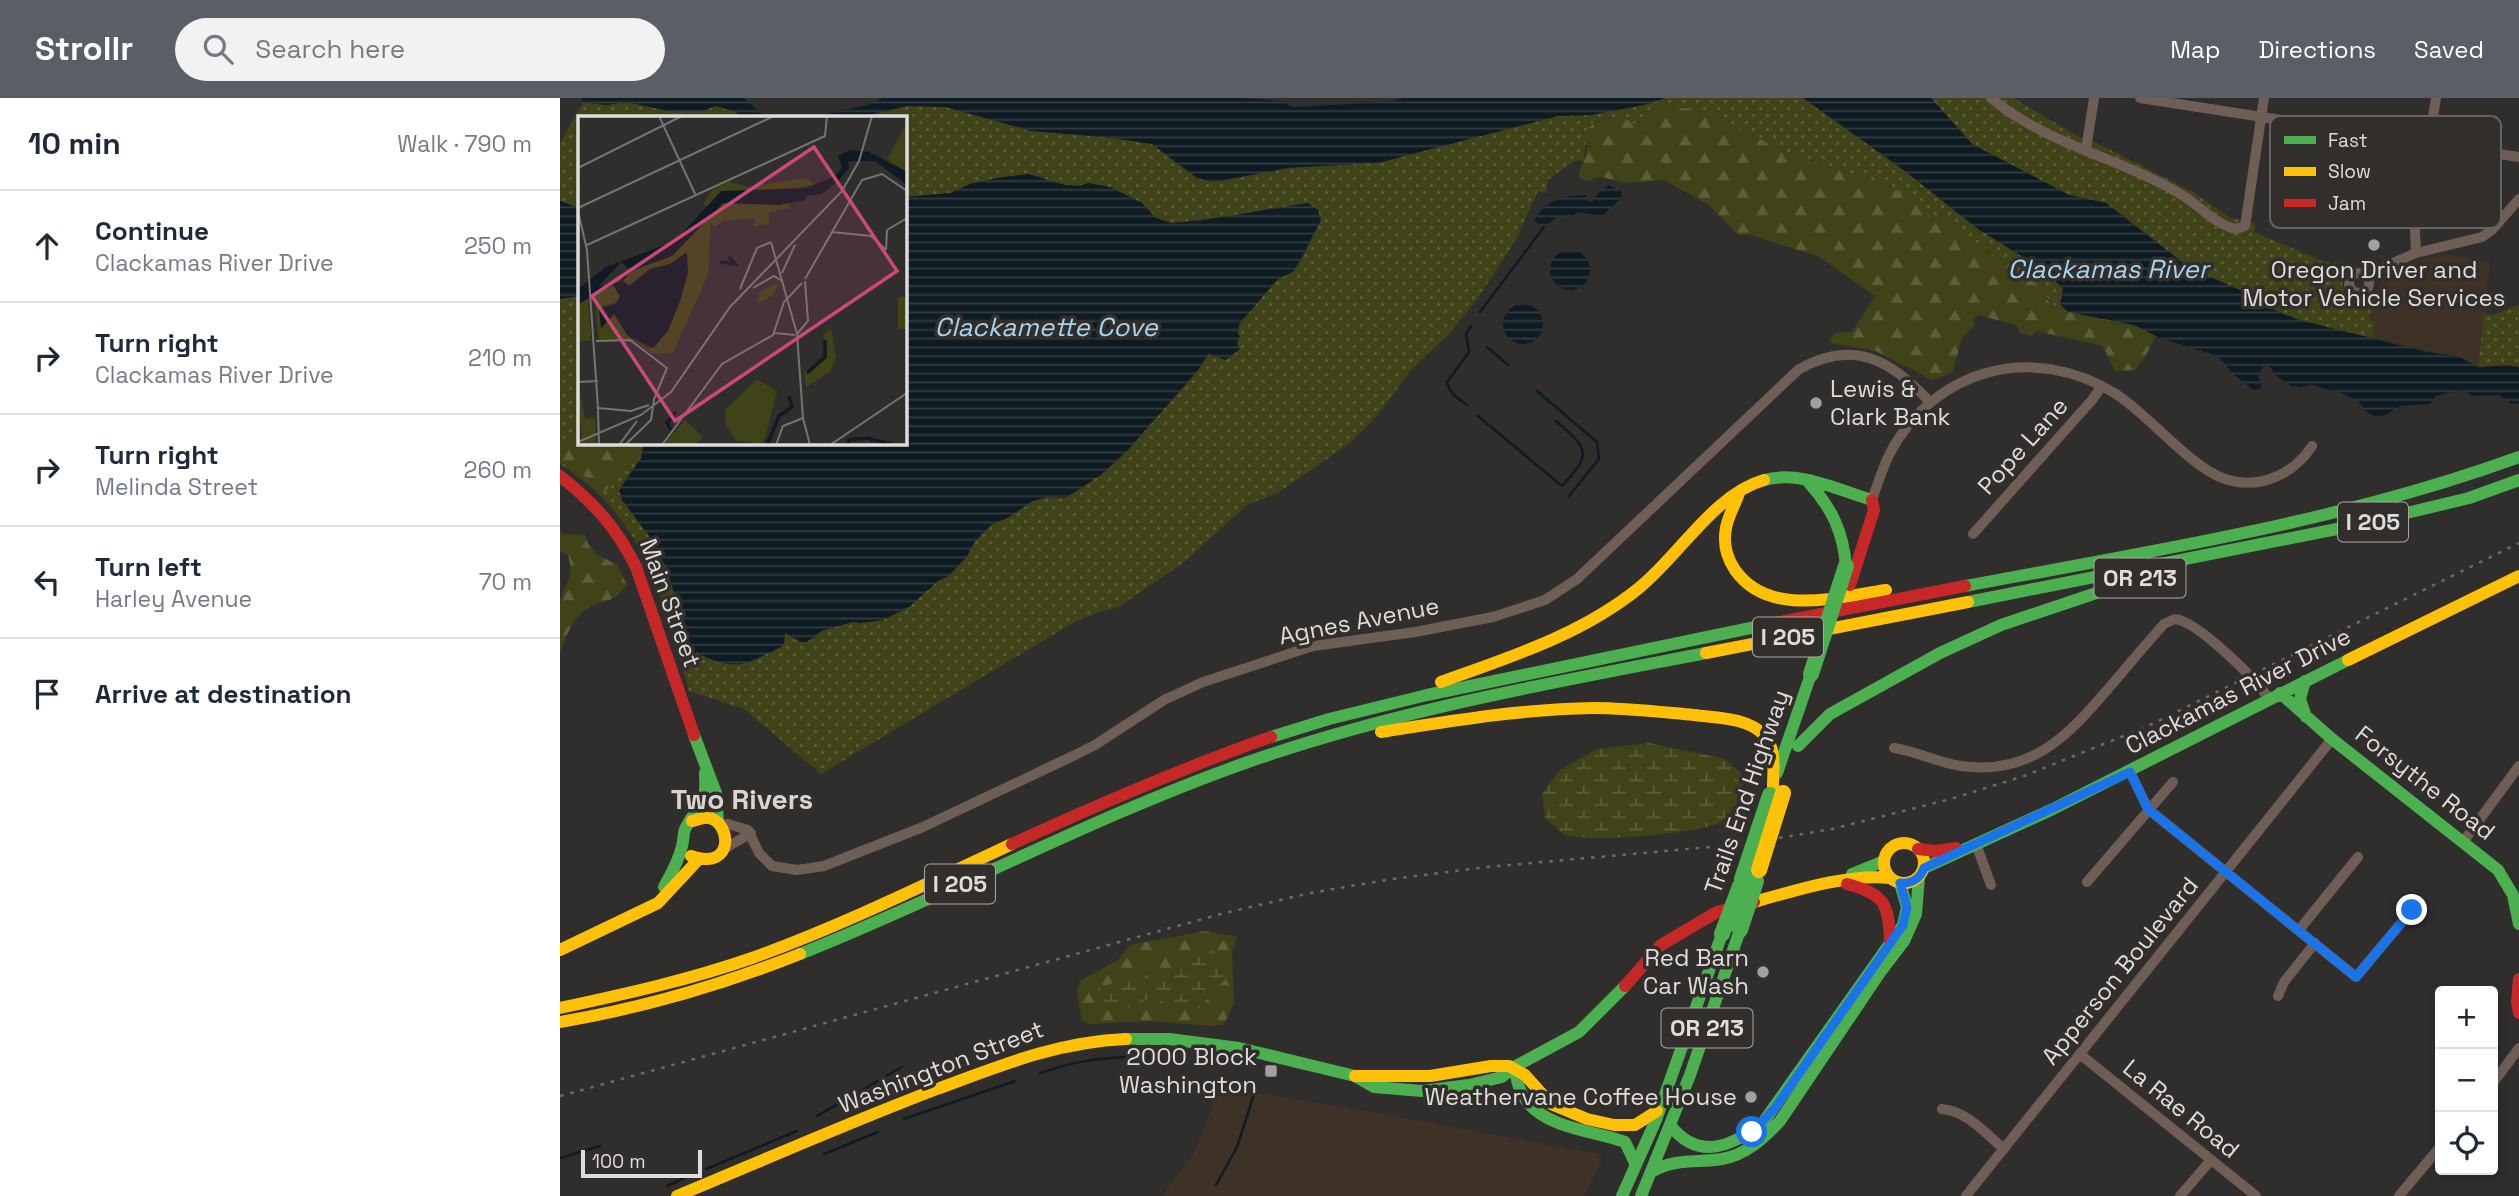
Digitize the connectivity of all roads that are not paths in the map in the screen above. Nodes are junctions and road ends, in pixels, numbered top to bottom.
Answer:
1 (1991, 98) edge
2 (2094, 98) edge
3 (2140, 98) edge
4 (2264, 98) edge
5 (2436, 98) edge
6 (2433, 116) edge
7 (2261, 117) junction
8 (2270, 118) edge
9 (2086, 149) junction
10 (2501, 154) edge
11 (2519, 157) edge
12 (2519, 199) edge
13 (2501, 219) edge
14 (2415, 228) edge
15 (2493, 228) edge
16 (2416, 253) junction
17 (2367, 278) dead end
18 (2102, 386) junction
19 (1930, 402) junction
20 (2312, 446) dead end
21 (2519, 457) edge
22 (560, 476) edge
23 (1806, 480) junction
24 (2519, 480) edge
25 (1739, 492) junction
26 (1872, 500) junction
27 (1973, 534) dead end
28 (2223, 552) junction
29 (1851, 565) junction
30 (2519, 576) edge
31 (1956, 587) junction
32 (1817, 673) junction
33 (2305, 681) junction
34 (2274, 696) junction
35 (1364, 710) junction
36 (2306, 717) junction
37 (1354, 727) junction
38 (2332, 739) junction
39 (1798, 746) junction
40 (1894, 748) dead end
41 (705, 766) junction
42 (2519, 766) edge
43 (2130, 772) junction
44 (2173, 782) dead end
45 (1775, 791) junction
46 (2148, 809) junction
47 (692, 821) junction
48 (720, 824) junction
49 (751, 834) junction
50 (2462, 842) junction
51 (683, 844) junction
52 (1976, 844) junction
53 (724, 849) junction
54 (1918, 849) junction
55 (2358, 857) dead end
56 (698, 860) junction
57 (1884, 861) junction
58 (1921, 872) junction
59 (2226, 872) junction
60 (1749, 879) junction
61 (1895, 880) junction
62 (1837, 882) junction
63 (2087, 882) dead end
64 (1991, 885) dead end
65 (640, 910) junction
66 (2412, 910) dead end
67 (2518, 914) edge
68 (2299, 930) junction
69 (1890, 941) junction
70 (2315, 943) junction
71 (560, 950) edge
72 (2519, 979) edge
73 (560, 996) edge
74 (2278, 996) dead end
75 (602, 1000) junction
76 (560, 1007) edge
77 (2519, 1013) edge
78 (560, 1022) edge
79 (2519, 1048) edge
80 (2081, 1055) junction
81 (1514, 1067) junction
82 (2498, 1076) edge
83 (1942, 1109) dead end
84 (1657, 1111) junction
85 (1670, 1125) junction
86 (2004, 1149) junction
87 (2435, 1153) edge
88 (2211, 1160) junction
89 (1636, 1165) junction
90 (1653, 1171) junction
91 (677, 1196) edge
92 (1622, 1196) edge
93 (1641, 1196) edge
94 (1966, 1196) edge
95 (2180, 1196) edge
96 (2256, 1196) edge
97 (2399, 1196) edge

1 - 9 street
2 - 9 street
3 - 7 street
4 - 7 street
5 - 6 street
7 - 8 street
7 - 9 street
10 - 11 street
12 - 13 street
14 - 16 street
15 - 16 street
16 - 17 street
18 - 19 street
18 - 20 street
18 - 27 street, Pope Lane
19 - 26 street
19 - 49 street, Agnes Avenue
21 - 31 main road, I 205
22 - 41 main road, Main Street
23 - 25 main road
23 - 26 main road
23 - 29 main road
24 - 28 main road, I 205
25 - 31 main road
25 - 35 main road
26 - 29 main road, Trails End Highway
28 - 37 main road, I 205
28 - 39 main road, OR 213
29 - 32 main road, Trails End Highway
30 - 33 main road, Clackamas River Drive
31 - 35 main road, I 205
32 - 39 main road, Trails End Highway
32 - 45 main road, Trails End Highway / OR 213
33 - 34 main road, Clackamas River Drive
33 - 36 main road
34 - 36 main road, Forsythe Road
34 - 40 street, Forsythe Road
34 - 43 main road, Clackamas River Drive
35 - 75 main road, I 205
36 - 38 main road, Forsythe Road
37 - 45 main road
37 - 78 main road, I 205
38 - 50 main road, Forsythe Road
38 - 59 street, Apperson Boulevard
39 - 45 main road, Trails End Highway / OR 213
41 - 47 main road, Main Street
41 - 48 main road, Main Street
42 - 50 street
43 - 46 street
43 - 52 main road, Clackamas River Drive
44 - 46 street
45 - 60 main road, Trails End Highway / OR 213, bridge
46 - 59 street
46 - 63 street
47 - 48 main road
47 - 51 main road, Main Street
48 - 49 street
48 - 53 main road, Main Street
49 - 53 street
50 - 67 main road, Forsythe Road
51 - 56 main road
51 - 65 main road, Main Street
52 - 54 main road, Clackamas River Drive
52 - 58 main road, Clackamas River Drive
52 - 64 street
53 - 56 main road, Main Street
54 - 57 main road, Clackamas River Drive
54 - 58 main road
55 - 68 street
56 - 65 main road, Main Street
57 - 61 main road
57 - 62 main road, Washington Street
58 - 61 main road, Clackamas River Drive
58 - 90 main road
59 - 68 street
59 - 80 street, Apperson Boulevard
60 - 84 main road, Trails End Highway / OR 213, bridge
60 - 85 main road, Trails End Highway / OR 213, bridge
61 - 62 main road, Washington Street
61 - 69 main road
62 - 69 main road
62 - 81 main road, Washington Street
65 - 71 main road, Main Street
66 - 70 street
68 - 70 street
69 - 85 main road
70 - 74 street
72 - 77 main road
73 - 75 main road
75 - 76 main road, I 205
79 - 82 street
80 - 86 street, Apperson Boulevard
80 - 88 street, La Rae Road
81 - 84 main road
81 - 89 main road
81 - 91 main road, Washington Street
83 - 86 street
84 - 89 main road, Trails End Highway / OR 213
85 - 90 main road, Trails End Highway / OR 213
86 - 94 street, Apperson Boulevard
87 - 97 street
88 - 95 street
88 - 96 street, La Rae Road
89 - 92 main road, Trails End Highway / OR 213
90 - 93 main road, Trails End Highway / OR 213

